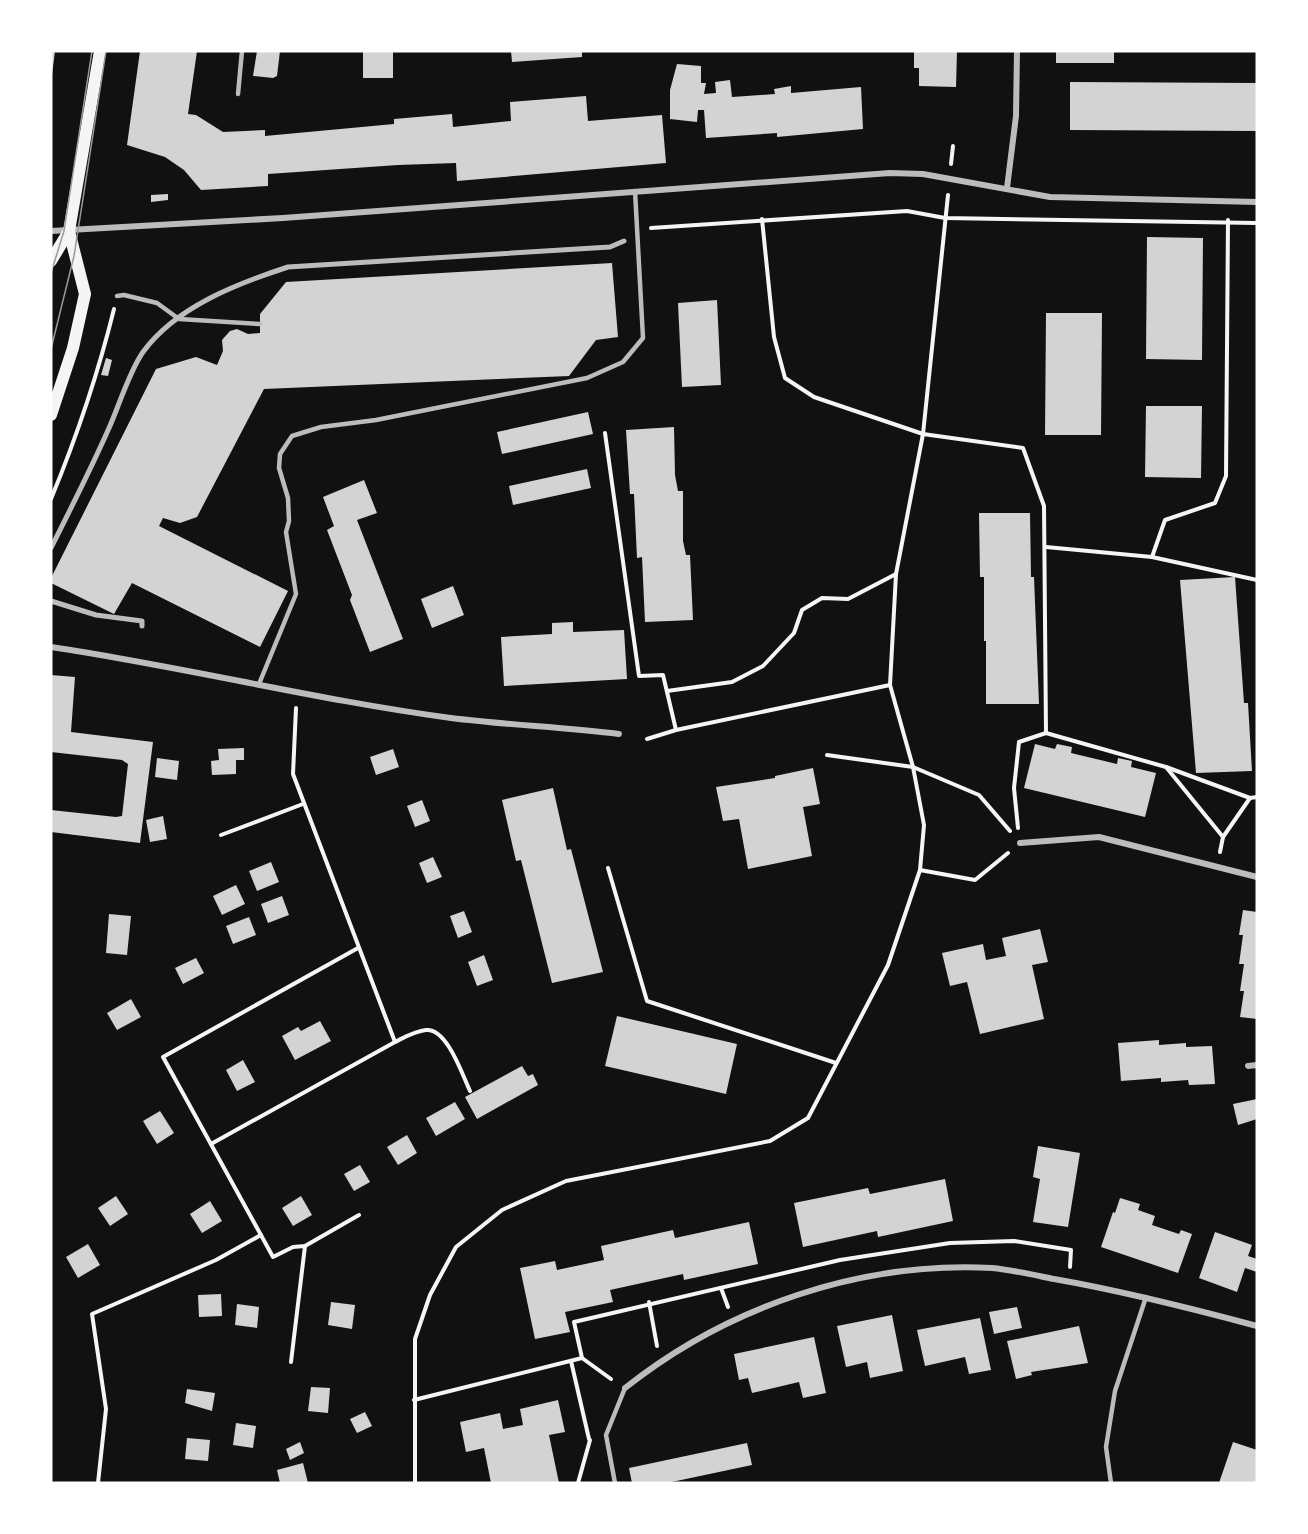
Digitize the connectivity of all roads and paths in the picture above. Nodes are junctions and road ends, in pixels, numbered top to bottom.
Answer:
1 (100, 51) edge
2 (242, 51) edge
3 (1017, 51) edge
4 (238, 94) dead end
5 (953, 146) dead end
6 (950, 179) junction
7 (1007, 188) junction
8 (634, 191) junction
9 (1228, 202) junction
10 (1257, 202) edge
11 (945, 218) junction
12 (762, 219) junction
13 (1228, 222) junction
14 (1257, 223) edge
15 (51, 231) edge
16 (69, 231) junction
17 (637, 231) junction
18 (624, 241) dead end
19 (51, 261) edge
20 (117, 296) joint
21 (179, 319) junction
22 (260, 324) dead end
23 (51, 415) edge
24 (605, 433) dead end
25 (923, 434) junction
26 (51, 499) edge
27 (1046, 547) junction
28 (51, 548) edge
29 (1152, 557) junction
30 (896, 574) junction
31 (1257, 580) edge
32 (51, 601) edge
33 (142, 626) dead end
34 (51, 647) edge
35 (258, 684) junction
36 (890, 685) junction
37 (299, 691) junction
38 (667, 691) junction
39 (676, 730) junction
40 (1046, 733) junction
41 (619, 734) dead end
42 (647, 739) dead end
43 (827, 755) dead end
44 (913, 767) junction
45 (1166, 767) junction
46 (1257, 797) edge
47 (1250, 798) junction
48 (303, 804) junction
49 (221, 835) dead end
50 (1223, 837) junction
51 (1020, 843) junction
52 (1216, 867) junction
53 (608, 868) dead end
54 (920, 870) junction
55 (1257, 877) edge
56 (358, 948) junction
57 (395, 1042) junction
58 (836, 1063) junction
59 (1257, 1065) edge
60 (1248, 1066) dead end
61 (470, 1091) dead end
62 (211, 1144) junction
63 (359, 1215) dead end
64 (261, 1235) junction
65 (305, 1246) junction
66 (1146, 1297) junction
67 (648, 1302) dead end
68 (574, 1322) dead end
69 (1257, 1326) edge
70 (582, 1358) junction
71 (659, 1360) junction
72 (571, 1361) junction
73 (291, 1362) dead end
74 (625, 1388) junction
75 (414, 1400) junction
76 (586, 1450) dead end
77 (592, 1452) dead end
78 (98, 1483) edge
79 (415, 1483) edge
80 (578, 1483) edge
81 (615, 1483) edge
82 (1111, 1483) edge

1 - 16 main road
2 - 4 lane
3 - 7 street
5 - 6 path
6 - 7 street
6 - 8 street
6 - 11 path
7 - 9 street
8 - 16 street
8 - 17 lane
9 - 10 street
9 - 13 path
11 - 12 path
11 - 13 path
11 - 25 path
12 - 17 path
12 - 25 path
13 - 14 path
13 - 29 path
15 - 16 street
16 - 19 main road
16 - 23 main road
17 - 35 lane
18 - 21 street
20 - 21 lane
20 - 26 path
21 - 22 lane
21 - 28 street
24 - 38 path
25 - 27 path
25 - 30 path
27 - 29 path
27 - 40 path
29 - 31 path
30 - 36 path
30 - 38 path
32 - 33 street
34 - 35 street
35 - 37 street
36 - 39 path
36 - 44 path
37 - 41 street
37 - 48 path
38 - 39 path
39 - 42 path
40 - 45 path
40 - 51 path
43 - 44 path
44 - 51 path
44 - 54 path
45 - 47 path
45 - 50 path
46 - 47 path
47 - 50 path
48 - 49 path
48 - 56 path
50 - 52 path
51 - 52 street
51 - 54 path
52 - 55 street
53 - 58 path
54 - 58 path
56 - 57 path
56 - 62 path
57 - 61 path
57 - 62 path
58 - 75 path
59 - 60 street
62 - 64 path
63 - 65 path
64 - 65 path
64 - 78 path
65 - 73 path
66 - 69 street
66 - 71 street
66 - 82 lane
67 - 71 path
68 - 70 path
70 - 72 path
70 - 74 path
71 - 74 street
72 - 75 path
72 - 77 path
74 - 81 lane
75 - 79 path
76 - 80 path

